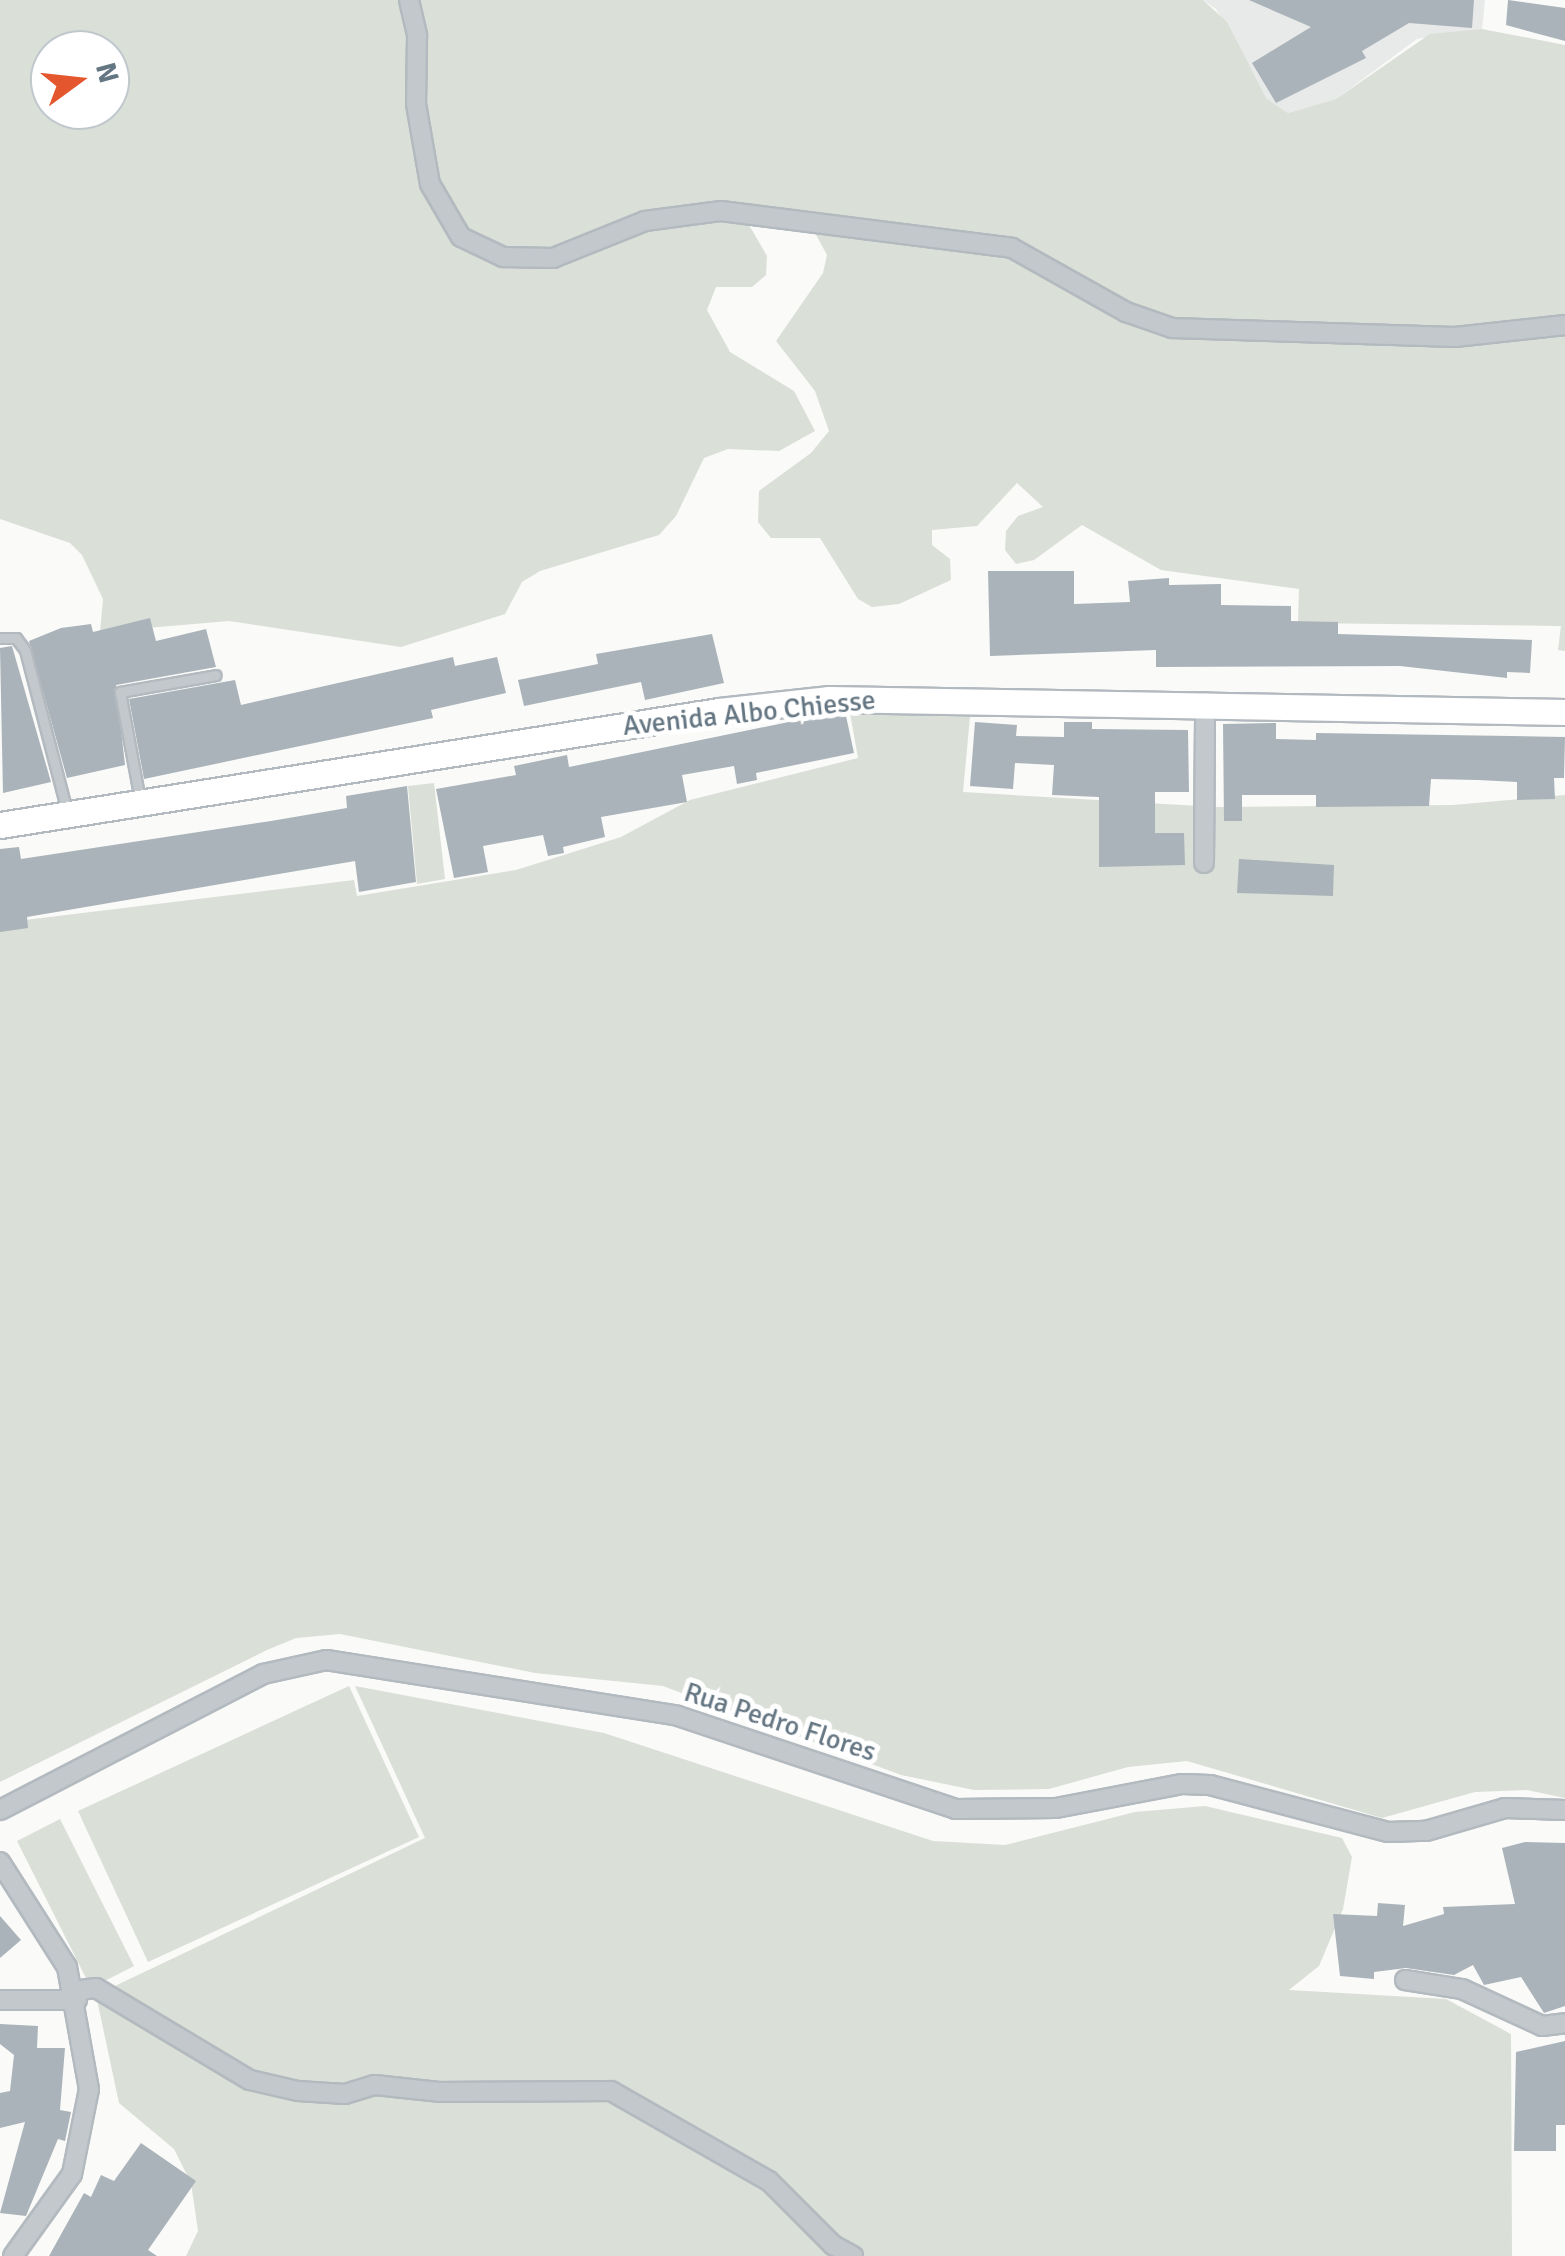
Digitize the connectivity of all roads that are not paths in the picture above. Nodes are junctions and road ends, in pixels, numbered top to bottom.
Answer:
1 (409, 0) edge
2 (1565, 325) edge
3 (0, 638) edge
4 (216, 675) dead end
5 (1205, 702) junction
6 (1565, 712) edge
7 (141, 803) junction
8 (68, 814) junction
9 (0, 824) edge
10 (1204, 863) dead end
11 (0, 1810) edge
12 (1565, 1810) edge
13 (0, 1862) edge
14 (1405, 1980) dead end
15 (76, 1995) junction
16 (0, 2000) edge
17 (1565, 2023) edge
18 (13, 2256) edge
19 (852, 2256) edge

1 - 2 street
3 - 8 lane
4 - 7 lane
5 - 6 street, Avenida Albo Chiesse
5 - 7 street, Avenida Albo Chiesse
5 - 10 street
7 - 8 street, Avenida Albo Chiesse
8 - 9 street, Avenida Albo Chiesse
11 - 12 street, Rua Pedro Flores
13 - 15 street
14 - 17 street
15 - 16 street
15 - 18 street
15 - 19 street

